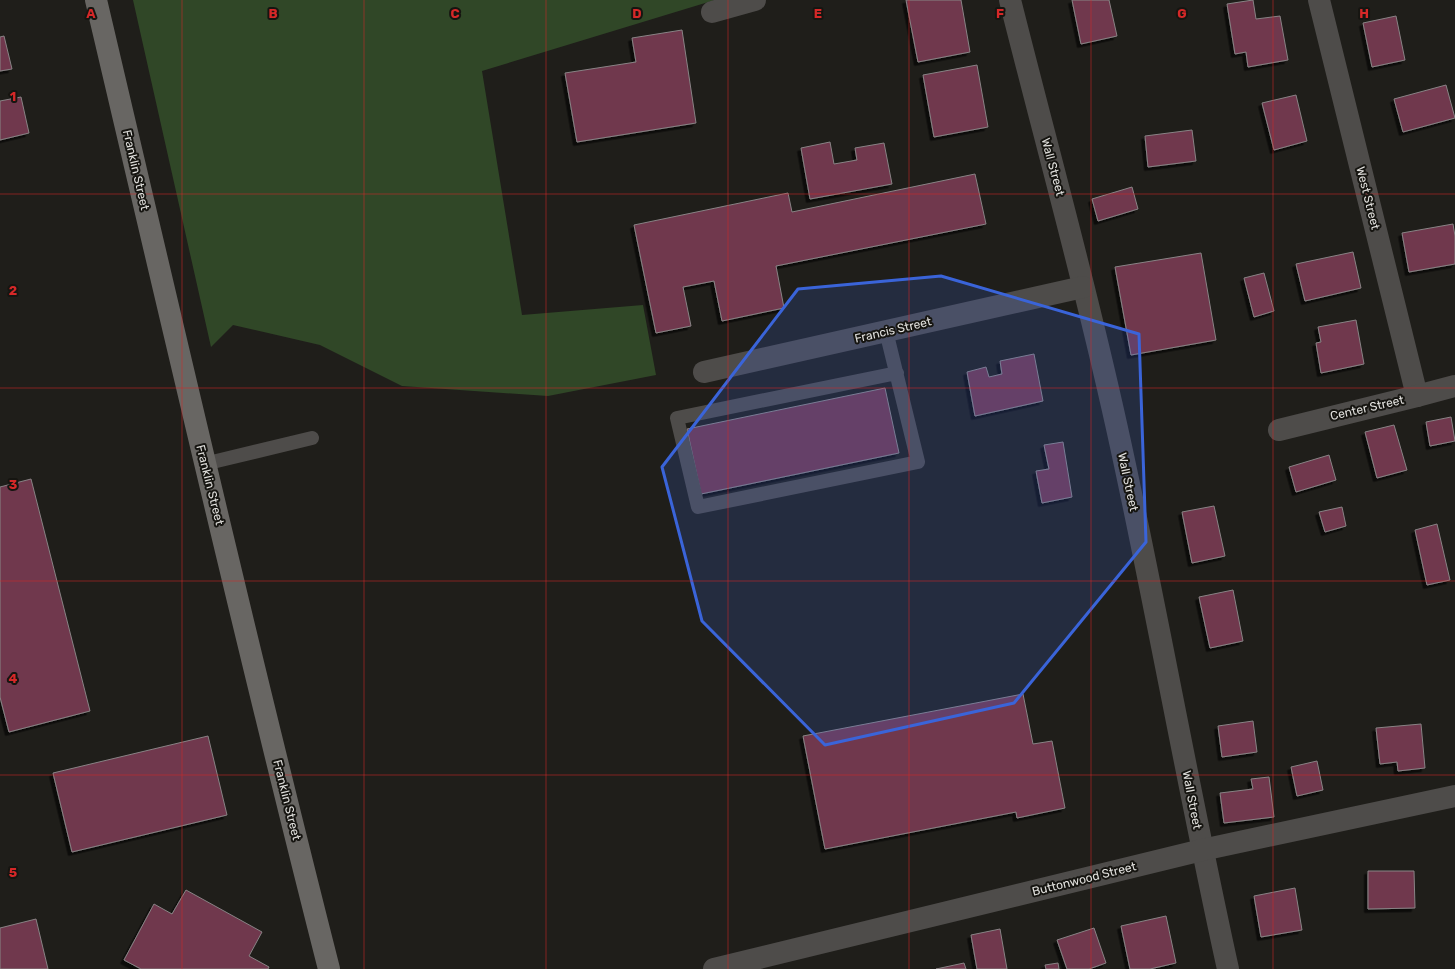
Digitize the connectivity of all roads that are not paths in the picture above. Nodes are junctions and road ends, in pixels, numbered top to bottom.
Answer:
1 (96, 0) edge
2 (755, 0) edge
3 (1010, 0) edge
4 (1319, 0) edge
5 (712, 12) dead end
6 (1083, 287) junction
7 (886, 331) junction
8 (704, 372) dead end
9 (897, 373) junction
10 (1455, 386) edge
11 (1417, 396) junction
12 (1279, 430) dead end
13 (312, 438) dead end
14 (204, 464) junction
15 (1455, 796) edge
16 (1202, 850) junction
17 (329, 969) edge
18 (714, 969) edge
19 (1228, 969) edge

1 - 14 street, Franklin Street
2 - 5 street
3 - 6 street, Wall Street
4 - 11 street, West Street
6 - 7 street, Francis Street
6 - 16 street, Wall Street
7 - 8 street, Francis Street
7 - 9 lane
9 - 9 lane
10 - 11 street, Center Street
11 - 12 street, Center Street
13 - 14 lane
14 - 17 street, Franklin Street
15 - 16 street, Buttonwood Street
16 - 18 street, Buttonwood Street
16 - 19 street, Wall Street

